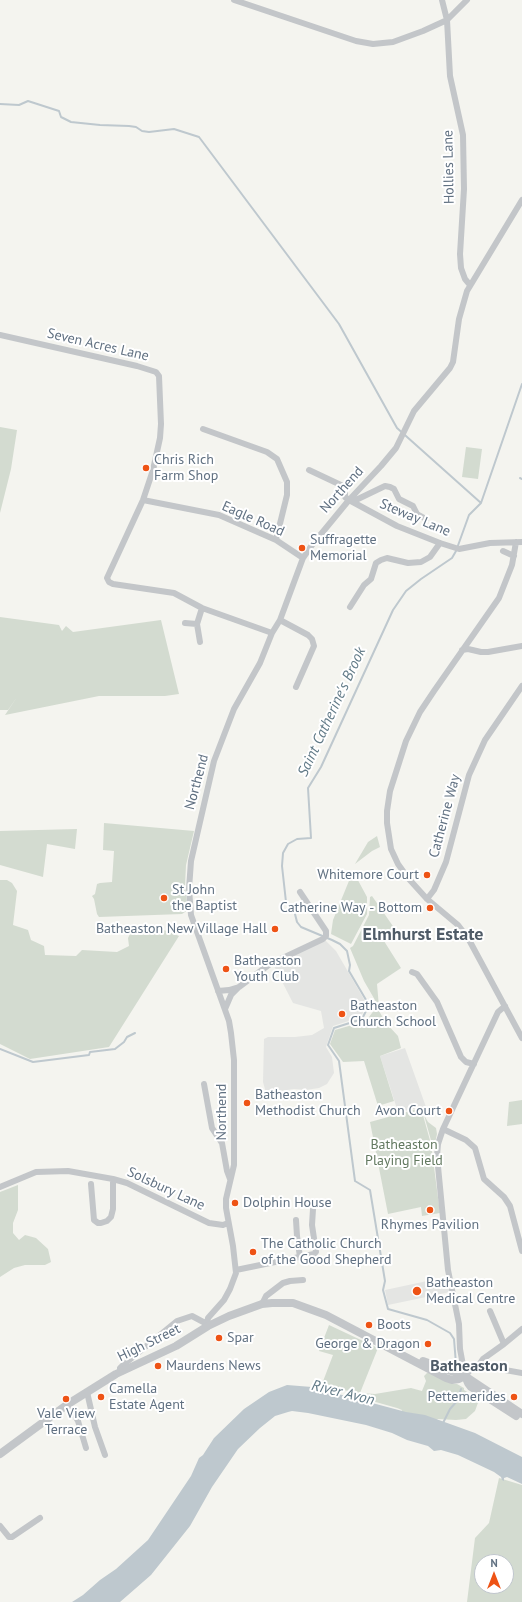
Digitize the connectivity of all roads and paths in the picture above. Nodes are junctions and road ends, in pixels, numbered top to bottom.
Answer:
1 (234, 0) edge
2 (442, 0) edge
3 (467, 0) edge
4 (447, 20) junction
5 (522, 200) edge
6 (470, 285) junction
7 (0, 335) edge
8 (203, 429) dead end
9 (309, 470) dead end
10 (143, 500) junction
11 (349, 500) junction
12 (426, 519) dead end
13 (276, 540) junction
14 (519, 542) edge
15 (440, 543) junction
16 (503, 551) dead end
17 (514, 556) junction
18 (303, 558) junction
19 (350, 607) dead end
20 (202, 608) junction
21 (280, 620) junction
22 (185, 623) dead end
23 (197, 624) junction
24 (272, 633) junction
25 (200, 642) dead end
26 (522, 646) edge
27 (462, 650) junction
28 (522, 686) edge
29 (296, 687) dead end
30 (300, 892) dead end
31 (427, 899) junction
32 (412, 972) dead end
33 (239, 986) junction
34 (218, 991) junction
35 (505, 1006) junction
36 (225, 1010) junction
37 (522, 1038) edge
38 (474, 1064) junction
39 (204, 1084) dead end
40 (443, 1129) junction
41 (112, 1179) junction
42 (230, 1179) junction
43 (91, 1184) dead end
44 (0, 1187) edge
45 (313, 1209) dead end
46 (296, 1220) dead end
47 (228, 1223) junction
48 (522, 1251) edge
49 (300, 1257) junction
50 (236, 1271) junction
51 (303, 1280) dead end
52 (262, 1304) junction
53 (490, 1311) dead end
54 (207, 1325) junction
55 (522, 1329) edge
56 (504, 1344) junction
57 (478, 1366) junction
58 (122, 1370) junction
59 (522, 1373) edge
60 (465, 1376) junction
61 (87, 1392) junction
62 (68, 1404) junction
63 (522, 1414) edge
64 (522, 1420) edge
65 (86, 1448) dead end
66 (0, 1454) edge
67 (105, 1455) dead end
68 (40, 1518) dead end
69 (0, 1526) edge

1 - 4 street
2 - 4 street, Hollies Lane
3 - 4 street
4 - 6 street, Hollies Lane
5 - 6 street, Northend
6 - 11 street, Northend
7 - 10 street, Seven Acres Lane
8 - 13 street
9 - 11 street
10 - 13 street, Eagle Road
10 - 20 street, Seven Acres Lane
11 - 12 street
11 - 15 street, Steway Lane
11 - 18 street, Northend
13 - 18 street, Eagle Road
14 - 15 street, Steway Lane
14 - 17 street
15 - 19 street
16 - 17 street
17 - 27 street
18 - 21 street, Northend
20 - 23 street
20 - 24 street, Seven Acres Lane
21 - 24 street, Northend
21 - 29 street
22 - 23 street
23 - 25 street
24 - 34 street, Northend
26 - 27 street
27 - 31 street
28 - 31 street, Catherine Way
30 - 33 street
31 - 35 street
32 - 38 street
33 - 34 street
33 - 36 street
34 - 36 street, Northend
35 - 37 street
35 - 38 street
36 - 42 street, Northend
38 - 40 street
39 - 42 street
40 - 48 street
40 - 60 street
41 - 43 street
41 - 44 street, Solsbury Lane
41 - 47 street, Solsbury Lane
42 - 47 street, Northend
45 - 49 street
46 - 49 street
47 - 50 street, Northend
49 - 50 street
50 - 54 street
51 - 52 street
52 - 54 street, High Street
52 - 60 street, High Street
53 - 56 street
54 - 58 street, High Street
54 - 58 street
55 - 56 street
56 - 57 street
57 - 59 street
57 - 60 street
58 - 61 street, High Street
60 - 63 street, High Street
60 - 64 street
61 - 62 street, High Street
61 - 67 street
62 - 65 street
62 - 66 street, High Street
68 - 69 street

